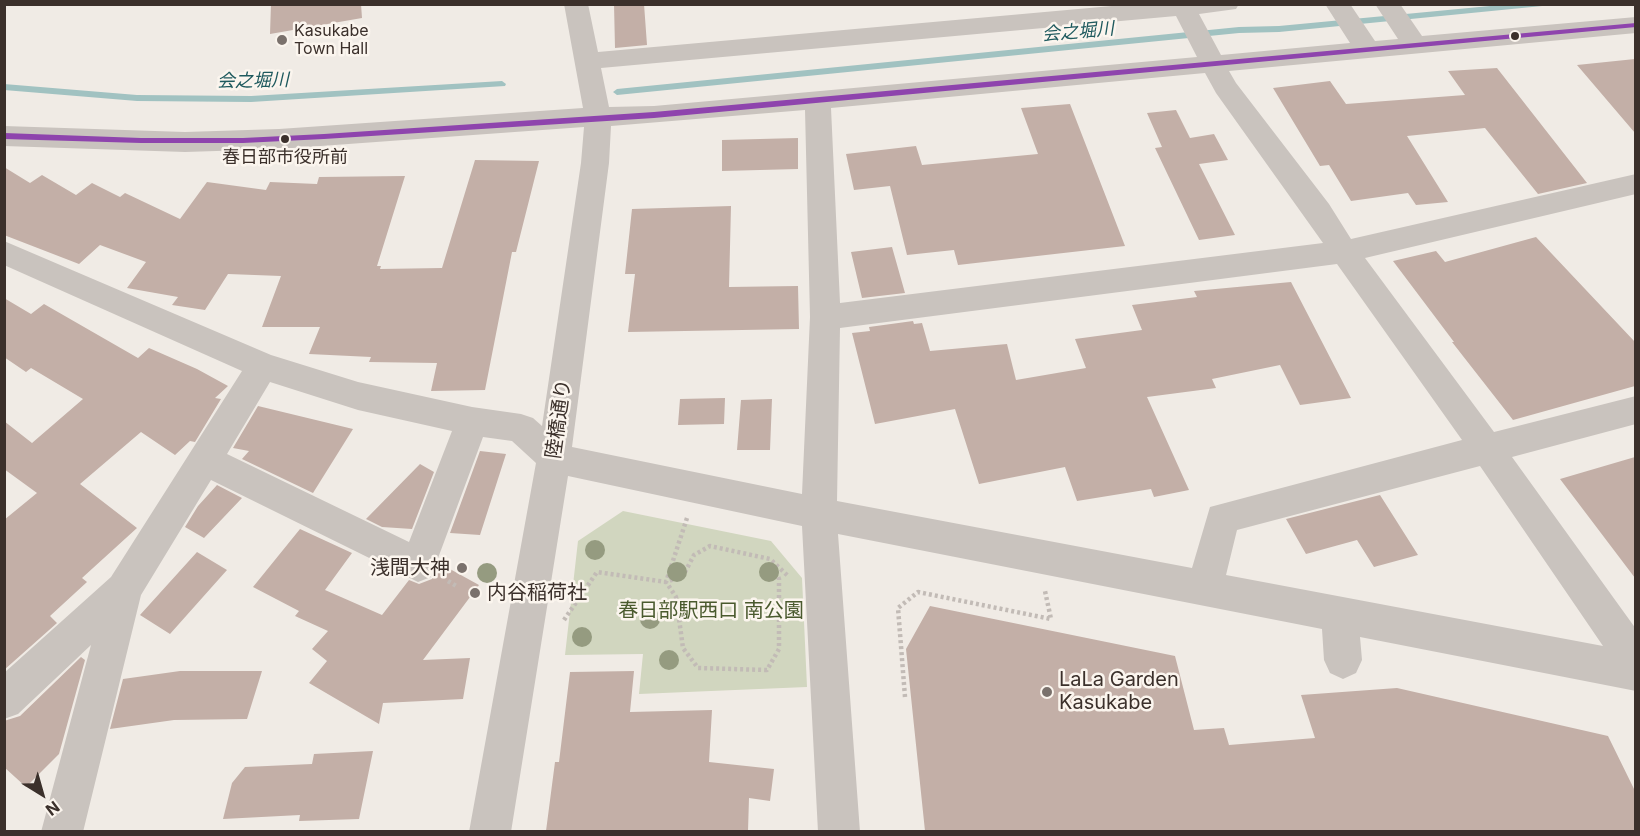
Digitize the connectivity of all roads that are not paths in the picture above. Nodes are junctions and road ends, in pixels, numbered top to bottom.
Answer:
1 (576, 4) edge
2 (1227, 4) edge
3 (1387, 4) edge
4 (1339, 8) edge
5 (1186, 11) edge
6 (1635, 25) edge
7 (1410, 38) junction
8 (1363, 43) junction
9 (1207, 56) junction
10 (592, 87) junction
11 (818, 101) junction
12 (100, 113) dead end
13 (4, 136) edge
14 (82, 139) junction
15 (1635, 184) edge
16 (4, 252) edge
17 (1344, 252) junction
18 (825, 317) junction
19 (264, 366) junction
20 (1635, 410) edge
21 (472, 421) junction
22 (1488, 450) junction
23 (554, 458) junction
24 (205, 460) junction
25 (819, 512) junction
26 (1205, 587) junction
27 (124, 590) junction
28 (1340, 615) junction
29 (1343, 660) dead end
30 (1635, 662) edge
31 (1635, 672) edge
32 (4, 700) edge
33 (62, 831) edge
34 (490, 831) edge
35 (839, 831) edge

1 - 10 street, 陸橋通り
2 - 5 street
3 - 7 street
4 - 8 street
5 - 9 street
5 - 10 street
6 - 7 street
7 - 8 street
8 - 9 street
9 - 11 street
9 - 17 street
10 - 11 street
10 - 14 street
10 - 23 street, 陸橋通り
11 - 18 street
12 - 14 street
13 - 14 street
15 - 17 street
16 - 19 street
17 - 18 street
17 - 22 street
18 - 25 street
19 - 21 street
19 - 24 street
20 - 22 street
21 - 23 street
21 - 24 street
22 - 26 street
22 - 30 street
23 - 25 street
23 - 34 street, 陸橋通り
24 - 27 street
25 - 26 street
25 - 35 street
26 - 28 street
27 - 32 street
27 - 33 street
28 - 29 street
28 - 31 street

